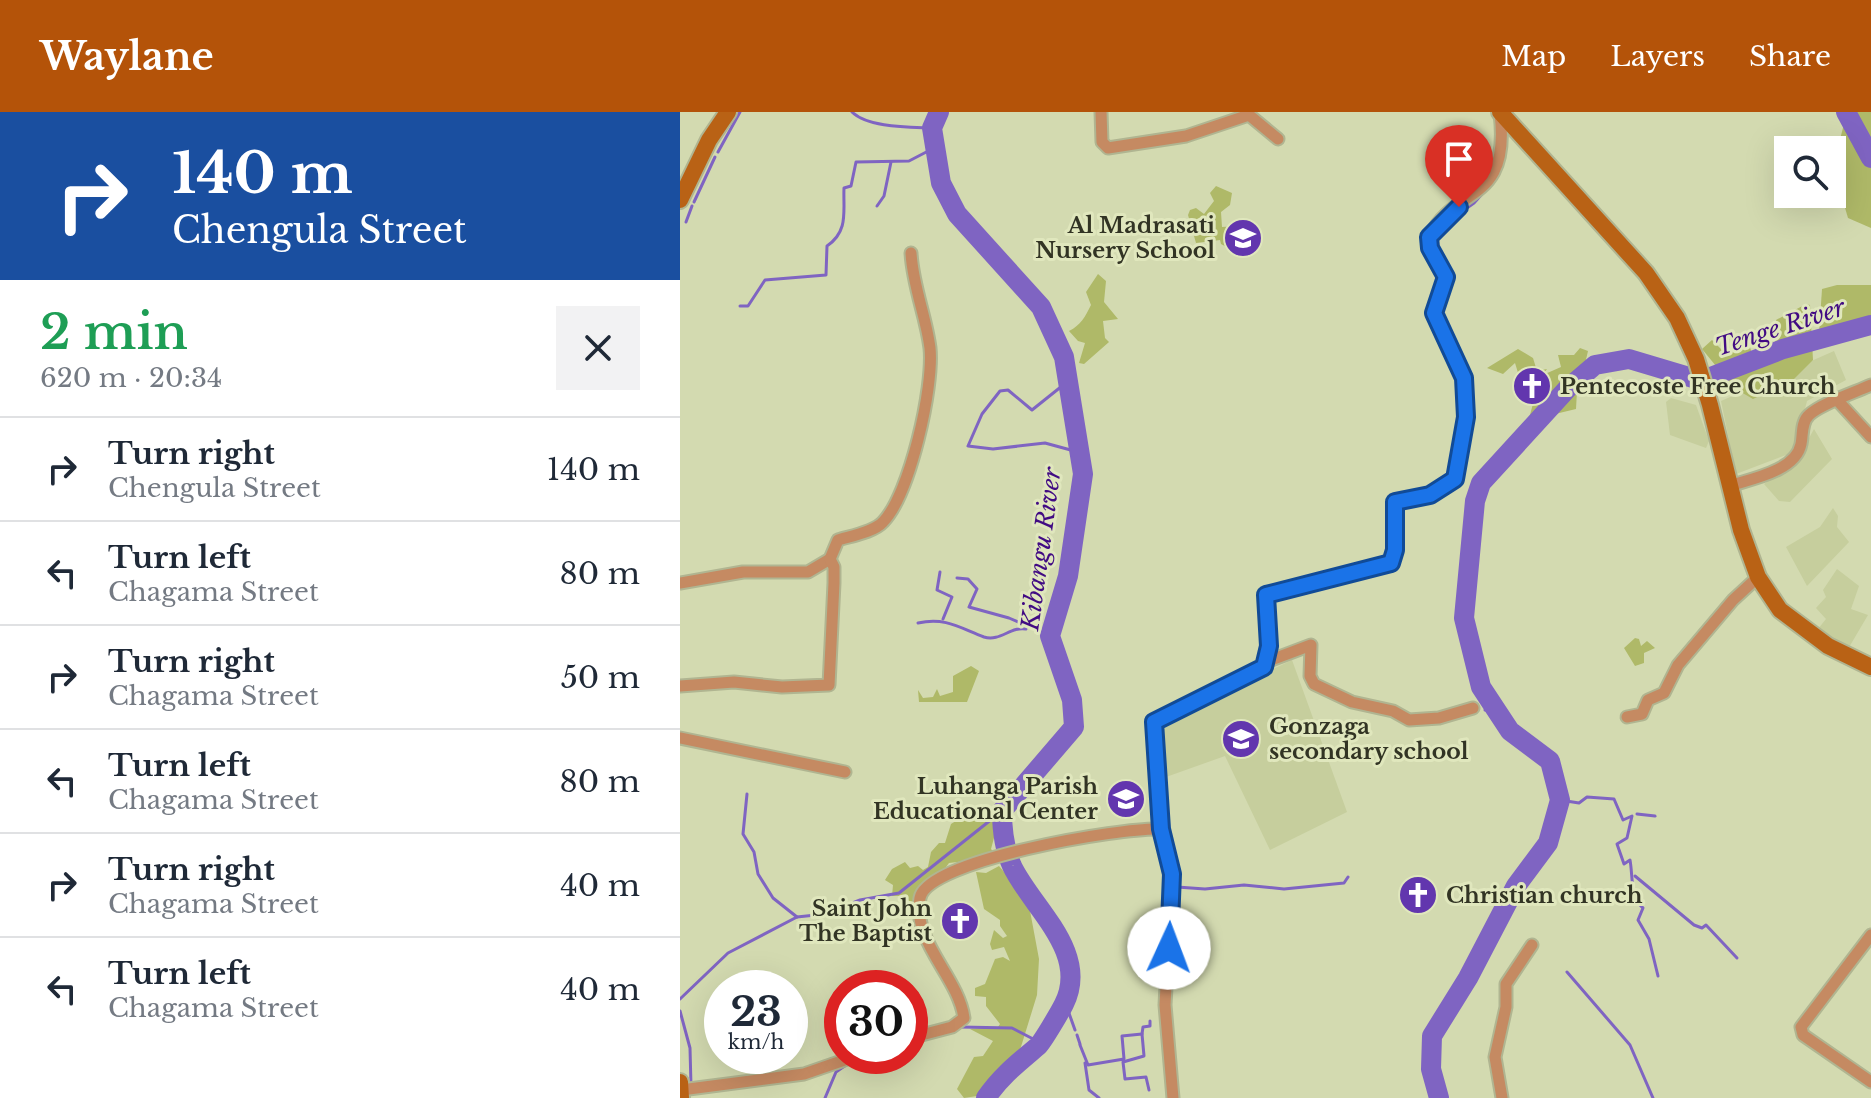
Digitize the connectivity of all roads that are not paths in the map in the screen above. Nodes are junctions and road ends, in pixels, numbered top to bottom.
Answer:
1 (1101, 112) edge
2 (1500, 112) edge
3 (724, 117) edge
4 (1278, 139) dead end
5 (680, 200) edge
6 (911, 253) dead end
7 (1871, 385) edge
8 (1838, 401) junction
9 (1871, 437) edge
10 (1729, 486) junction
11 (830, 559) junction
12 (1758, 577) junction
13 (680, 583) edge
14 (1265, 664) junction
15 (1871, 667) edge
16 (680, 686) edge
17 (1473, 708) dead end
18 (1627, 717) dead end
19 (680, 738) edge
20 (845, 772) dead end
21 (1161, 829) junction
22 (1871, 935) edge
23 (1532, 945) dead end
24 (928, 1033) edge
25 (824, 1066) edge
26 (680, 1082) edge
27 (1871, 1082) edge
28 (681, 1090) edge
29 (681, 1098) edge
30 (1173, 1098) edge
31 (1502, 1098) edge

1 - 4 street
2 - 10 street
2 - 14 street
3 - 5 street
6 - 11 street
7 - 8 street
8 - 9 street
8 - 10 street
10 - 12 street
11 - 13 street
11 - 16 street
12 - 15 street
12 - 18 street
14 - 17 street
14 - 21 street
19 - 20 street
21 - 24 street
21 - 30 street
22 - 27 street
23 - 31 street
25 - 28 street
26 - 28 street
28 - 29 street

